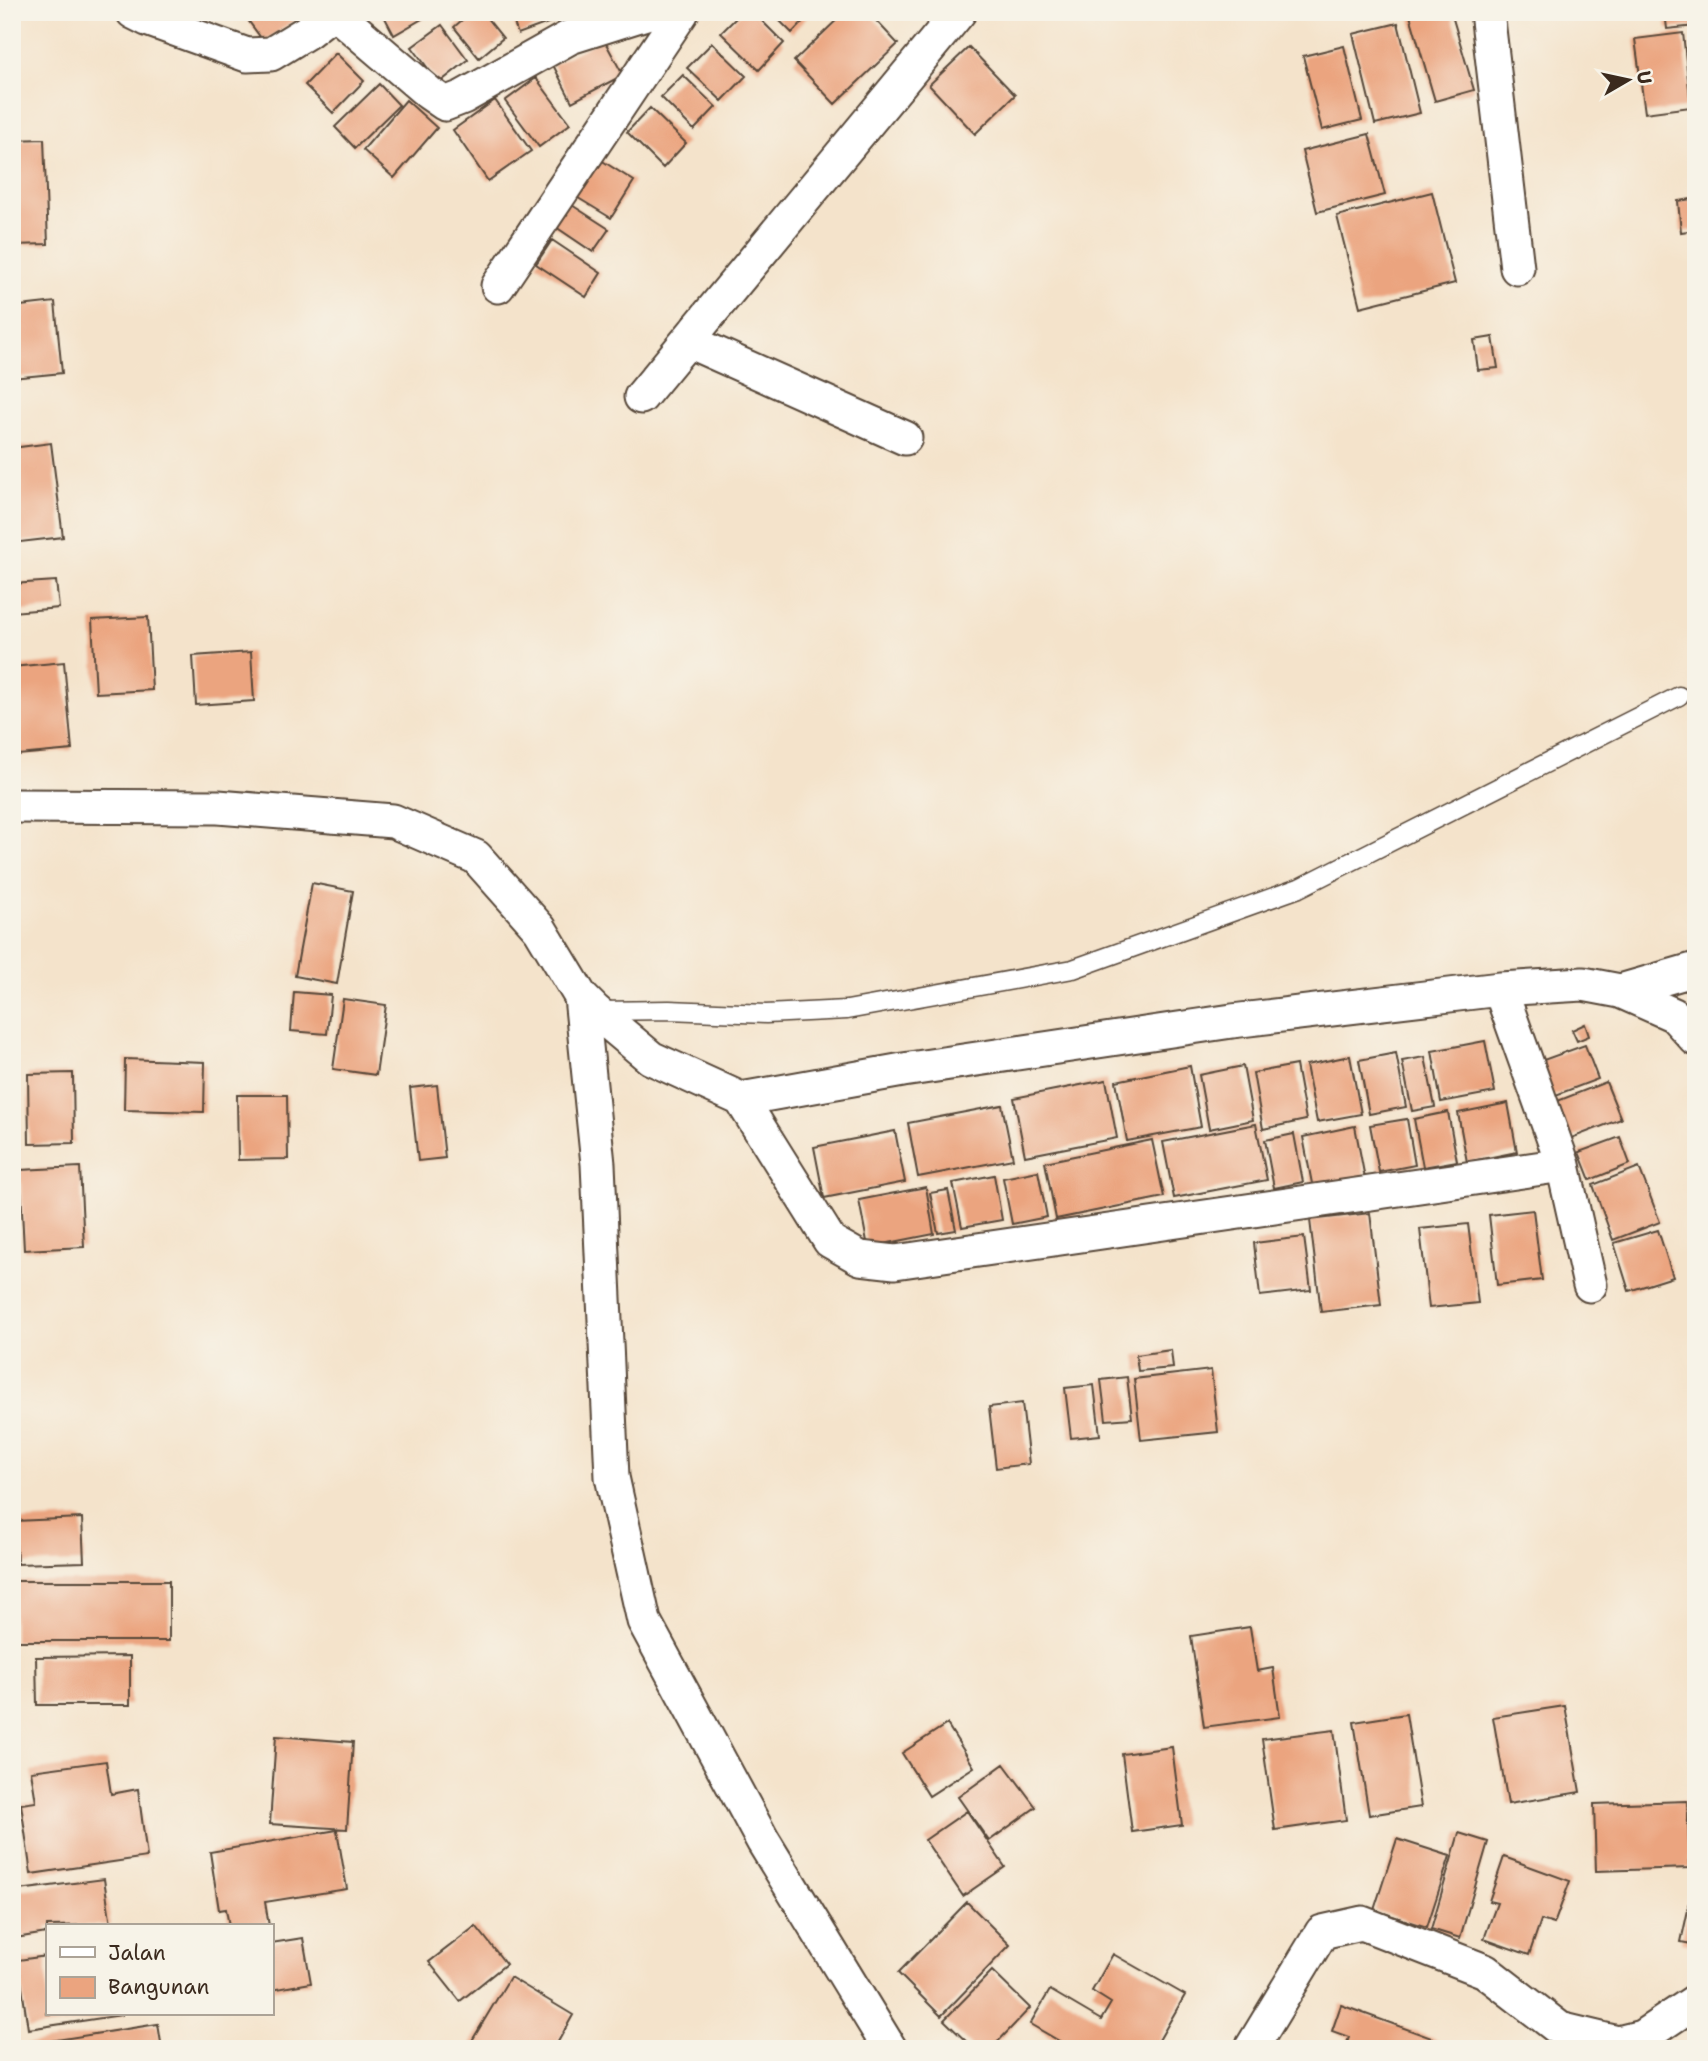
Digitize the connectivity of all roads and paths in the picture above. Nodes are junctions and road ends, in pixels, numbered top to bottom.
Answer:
1 (133, 12) edge
2 (333, 12) edge
3 (649, 12) edge
4 (682, 12) edge
5 (959, 12) edge
6 (1487, 12) edge
7 (1517, 268) dead end
8 (498, 286) dead end
9 (688, 341) junction
10 (641, 397) dead end
11 (905, 438) dead end
12 (1679, 696) dead end
13 (12, 806) edge
14 (1696, 969) edge
15 (1500, 989) junction
16 (1620, 991) junction
17 (588, 1004) junction
18 (1696, 1039) edge
19 (741, 1099) junction
20 (1563, 1165) junction
21 (1590, 1286) dead end
22 (1696, 2001) edge
23 (890, 2049) edge
24 (1251, 2049) edge

1 - 2 street
2 - 3 street
4 - 8 street
5 - 9 street
6 - 7 street
9 - 10 street
9 - 11 street
12 - 17 lane
13 - 17 street
14 - 16 street
15 - 16 street
15 - 19 street
15 - 20 street
16 - 18 street
17 - 19 street
17 - 23 street
19 - 20 street
20 - 21 street
22 - 24 street

